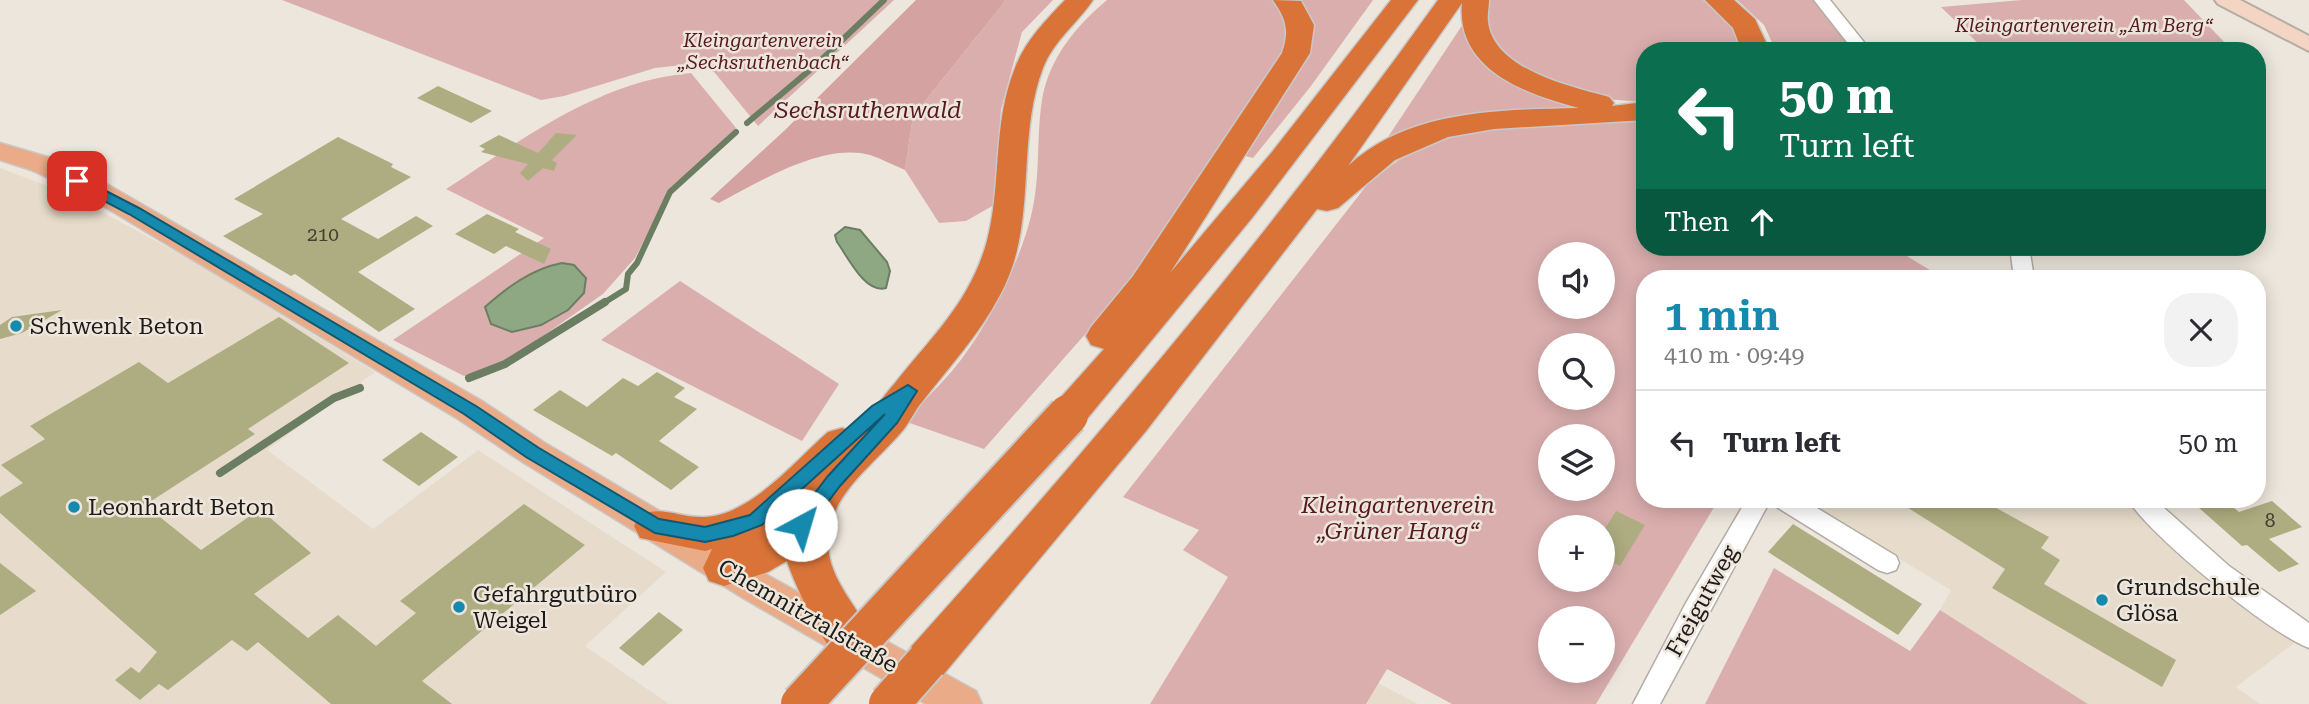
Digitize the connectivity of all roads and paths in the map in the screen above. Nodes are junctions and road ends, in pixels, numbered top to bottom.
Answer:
1 (1080, 0) edge
2 (1099, 0) edge
3 (1286, 0) edge
4 (1405, 0) edge
5 (1451, 0) edge
6 (1476, 0) edge
7 (1718, 0) edge
8 (1822, 0) edge
9 (2225, 0) edge
10 (1050, 30) junction
11 (1752, 42) edge
12 (1856, 42) edge
13 (2309, 46) edge
14 (1636, 110) edge
15 (1636, 112) edge
16 (0, 150) edge
17 (1294, 220) junction
18 (908, 391) junction
19 (1061, 418) junction
20 (1754, 508) edge
21 (1798, 508) edge
22 (2149, 508) edge
23 (813, 511) junction
24 (756, 520) junction
25 (655, 526) junction
26 (1887, 563) dead end
27 (724, 568) junction
28 (2309, 637) edge
29 (854, 644) junction
30 (801, 704) edge
31 (889, 704) edge
32 (962, 704) edge
33 (1646, 704) edge

1 - 10 highway
2 - 10 highway
3 - 19 highway
4 - 19 highway
5 - 17 highway
6 - 14 highway
7 - 11 highway
8 - 12 street
9 - 13 street
10 - 18 highway
15 - 17 highway
16 - 25 main road, Chemnitztalstraße
17 - 31 highway, bridge
18 - 23 highway
18 - 24 highway
19 - 30 highway, bridge
20 - 33 street, Freigutweg
21 - 26 street
22 - 28 street
23 - 27 highway
23 - 29 highway
24 - 25 highway
24 - 27 highway
25 - 27 main road, Chemnitztalstraße
27 - 29 main road, Chemnitztalstraße
29 - 32 main road, Chemnitztalstraße

